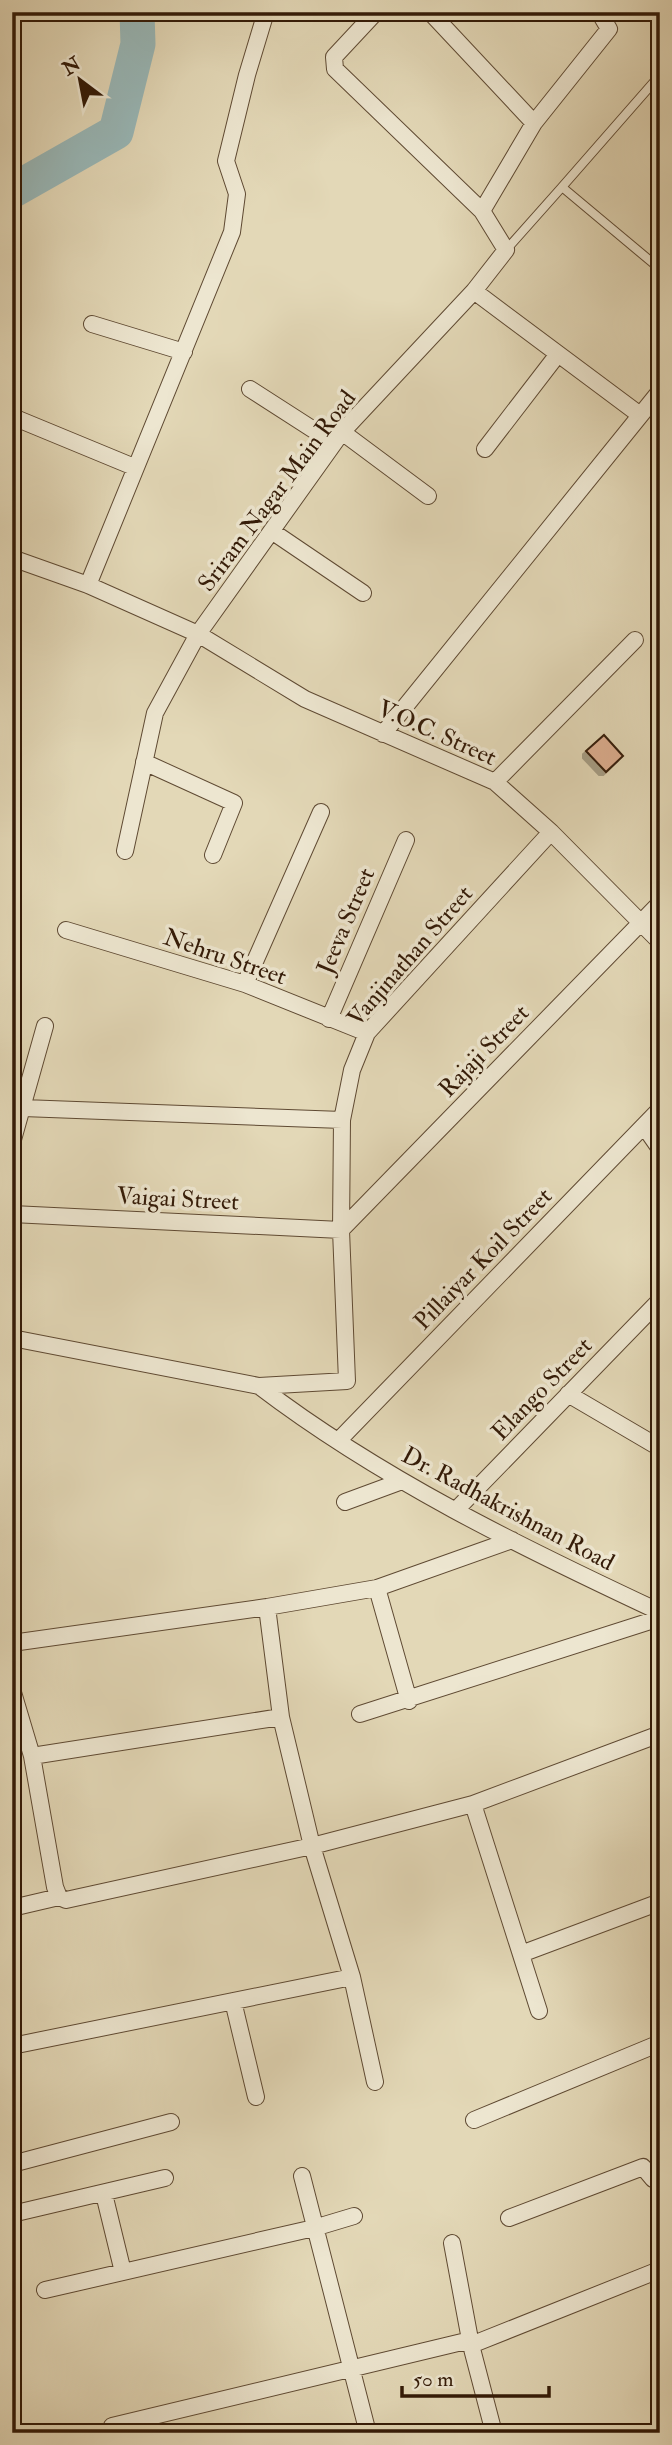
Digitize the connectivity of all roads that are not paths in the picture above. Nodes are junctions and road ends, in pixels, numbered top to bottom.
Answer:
1 (266, 12) edge
2 (376, 12) edge
3 (430, 12) edge
4 (599, 12) edge
5 (660, 75) edge
6 (534, 123) junction
7 (562, 187) junction
8 (482, 211) junction
9 (506, 250) junction
10 (660, 269) edge
11 (474, 291) junction
12 (92, 324) dead end
13 (184, 352) junction
14 (558, 354) junction
15 (250, 389) dead end
16 (660, 391) edge
17 (640, 415) junction
18 (13, 417) edge
19 (338, 438) junction
20 (485, 449) dead end
21 (134, 467) junction
22 (428, 496) dead end
23 (273, 532) junction
24 (12, 558) edge
25 (88, 584) junction
26 (363, 593) dead end
27 (198, 635) junction
28 (635, 640) dead end
29 (383, 734) junction
30 (144, 762) junction
31 (495, 782) junction
32 (321, 812) dead end
33 (551, 832) junction
34 (405, 841) dead end
35 (125, 851) dead end
36 (213, 855) dead end
37 (660, 904) edge
38 (640, 922) junction
39 (66, 930) dead end
40 (660, 942) edge
41 (245, 984) junction
42 (329, 1019) junction
43 (45, 1026) dead end
44 (367, 1033) junction
45 (23, 1108) junction
46 (660, 1109) edge
47 (342, 1120) junction
48 (644, 1126) junction
49 (12, 1143) edge
50 (660, 1149) edge
51 (12, 1214) edge
52 (341, 1230) junction
53 (660, 1300) edge
54 (12, 1338) edge
55 (259, 1386) junction
56 (568, 1394) junction
57 (339, 1440) junction
58 (660, 1448) edge
59 (402, 1481) junction
60 (345, 1502) dead end
61 (457, 1510) junction
62 (513, 1540) junction
63 (377, 1588) junction
64 (267, 1607) junction
65 (660, 1612) edge
66 (660, 1618) edge
67 (12, 1643) edge
68 (12, 1689) edge
69 (409, 1701) junction
70 (360, 1714) dead end
71 (281, 1717) junction
72 (16, 1721) edge
73 (660, 1734) edge
74 (32, 1756) junction
75 (473, 1804) junction
76 (312, 1846) junction
77 (59, 1897) junction
78 (660, 1902) edge
79 (12, 1908) edge
80 (521, 1954) junction
81 (352, 1977) junction
82 (233, 2001) junction
83 (539, 2011) dead end
84 (660, 2043) edge
85 (12, 2046) edge
86 (375, 2082) dead end
87 (256, 2097) dead end
88 (474, 2120) dead end
89 (171, 2122) dead end
90 (12, 2164) edge
91 (302, 2176) dead end
92 (660, 2177) edge
93 (165, 2178) dead end
94 (104, 2194) junction
95 (12, 2214) edge
96 (354, 2216) dead end
97 (509, 2218) dead end
98 (314, 2228) junction
99 (452, 2243) dead end
100 (659, 2270) edge
101 (123, 2272) junction
102 (45, 2290) dead end
103 (471, 2345) junction
104 (353, 2368) junction
105 (112, 2426) dead end
106 (368, 2433) edge
107 (494, 2433) edge

1 - 13 street
2 - 8 street
3 - 6 street
4 - 6 street
5 - 7 lane
6 - 8 street
7 - 9 lane
7 - 10 lane
8 - 9 street
9 - 11 street, Sriram Nagar Main Road
11 - 14 street
11 - 19 street, Sriram Nagar Main Road
12 - 13 street
13 - 21 street
14 - 17 street
14 - 20 street
15 - 19 street
16 - 17 street
17 - 29 street
18 - 21 street
19 - 22 street
19 - 23 street, Sriram Nagar Main Road
21 - 25 street
23 - 26 street
23 - 27 street, Sriram Nagar Main Road
24 - 25 street, V.O.C. Street
25 - 27 street, V.O.C. Street
27 - 29 street, V.O.C. Street
27 - 30 street, Sriram Nagar Main Road
28 - 31 street
29 - 31 street, V.O.C. Street
30 - 35 street, Sriram Nagar Main Road
30 - 36 street
31 - 33 street, V.O.C. Street
32 - 41 street
33 - 38 street, V.O.C. Street
33 - 44 street, Vanjinathan Street
34 - 42 street, Jeeva Street
37 - 38 street, Rajaji Street
38 - 40 street, V.O.C. Street
38 - 52 street, Rajaji Street
39 - 41 street, Nehru Street
41 - 42 street, Nehru Street
42 - 44 street, Nehru Street
43 - 45 street
44 - 47 street, Vanjinathan Street
45 - 47 street
45 - 49 street
46 - 48 street, Pillaiyar Koil Street
47 - 52 street, Vanjinathan Street
48 - 50 street
48 - 57 street, Pillaiyar Koil Street
51 - 52 street, Vaigai Street
52 - 55 street, Vanjinathan Street
53 - 56 street, Elango Street
54 - 55 street
55 - 57 street, Dr. Radhakrishnan Road
56 - 58 street
56 - 61 street, Elango Street
57 - 59 street, Dr. Radhakrishnan Road
59 - 60 street
59 - 61 street, Dr. Radhakrishnan Road
61 - 62 street, Dr. Radhakrishnan Road
62 - 63 street
62 - 65 street, Dr. Radhakrishnan Road
63 - 64 street
63 - 69 street
64 - 67 street
64 - 71 street
66 - 69 street
68 - 72 street
69 - 70 street
71 - 74 street
71 - 76 street
72 - 74 street
73 - 75 street
74 - 77 street
75 - 76 street
75 - 80 street
76 - 77 street
76 - 81 street
77 - 79 street
78 - 80 street
80 - 83 street
81 - 82 street
81 - 86 street
82 - 85 street
82 - 87 street
84 - 88 street
89 - 90 street
91 - 98 street
92 - 97 street
93 - 94 street
94 - 95 street
94 - 101 street
96 - 98 street
98 - 101 street
98 - 104 street
99 - 103 street
100 - 103 street
101 - 102 street
103 - 104 street
103 - 107 street
104 - 105 street
104 - 106 street

